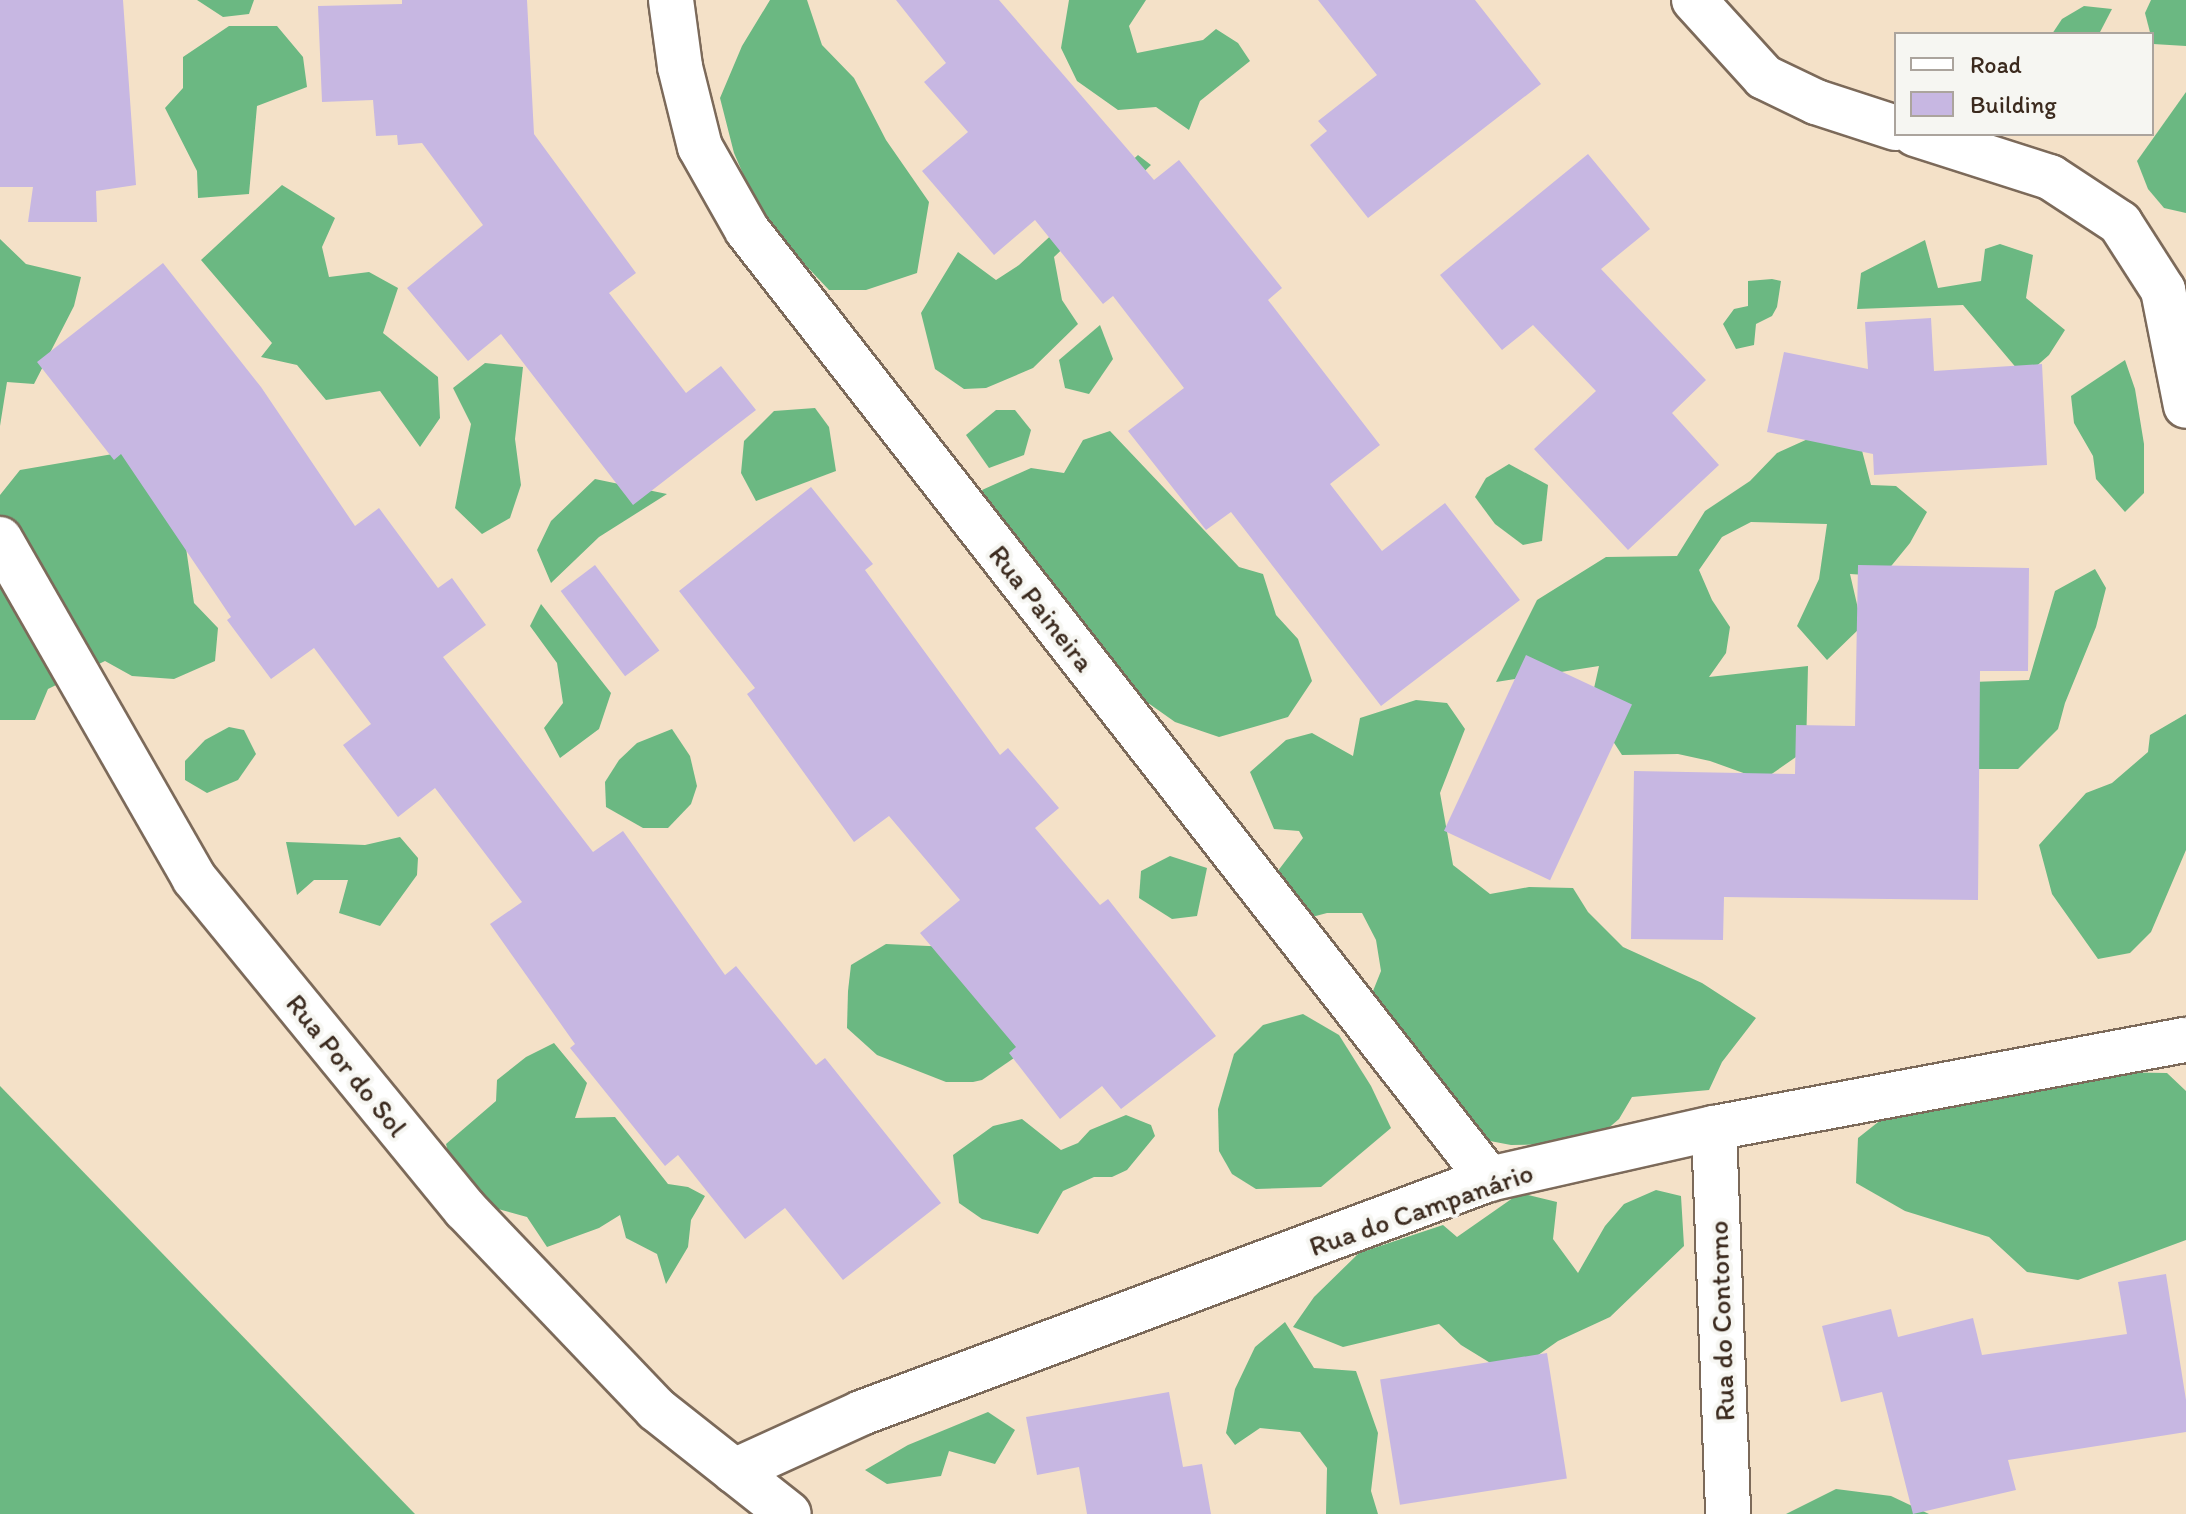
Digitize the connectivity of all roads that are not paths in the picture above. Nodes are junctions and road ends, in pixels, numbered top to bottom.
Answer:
1 (671, 0) edge
2 (1702, 3) edge
3 (1894, 127) edge
4 (1921, 136) edge
5 (2186, 406) edge
6 (0, 539) edge
7 (2186, 1040) edge
8 (1714, 1128) junction
9 (1489, 1179) junction
10 (734, 1471) junction
11 (789, 1514) edge
12 (1728, 1514) edge

1 - 9 street, Rua Paineira
2 - 3 street
4 - 5 street
6 - 10 street, Rua Por do Sol
7 - 8 street, Rua do Campanário
8 - 9 street, Rua do Campanário
8 - 12 street, Rua do Contorno
9 - 10 street, Rua do Campanário
10 - 11 street, Rua Por do Sol

